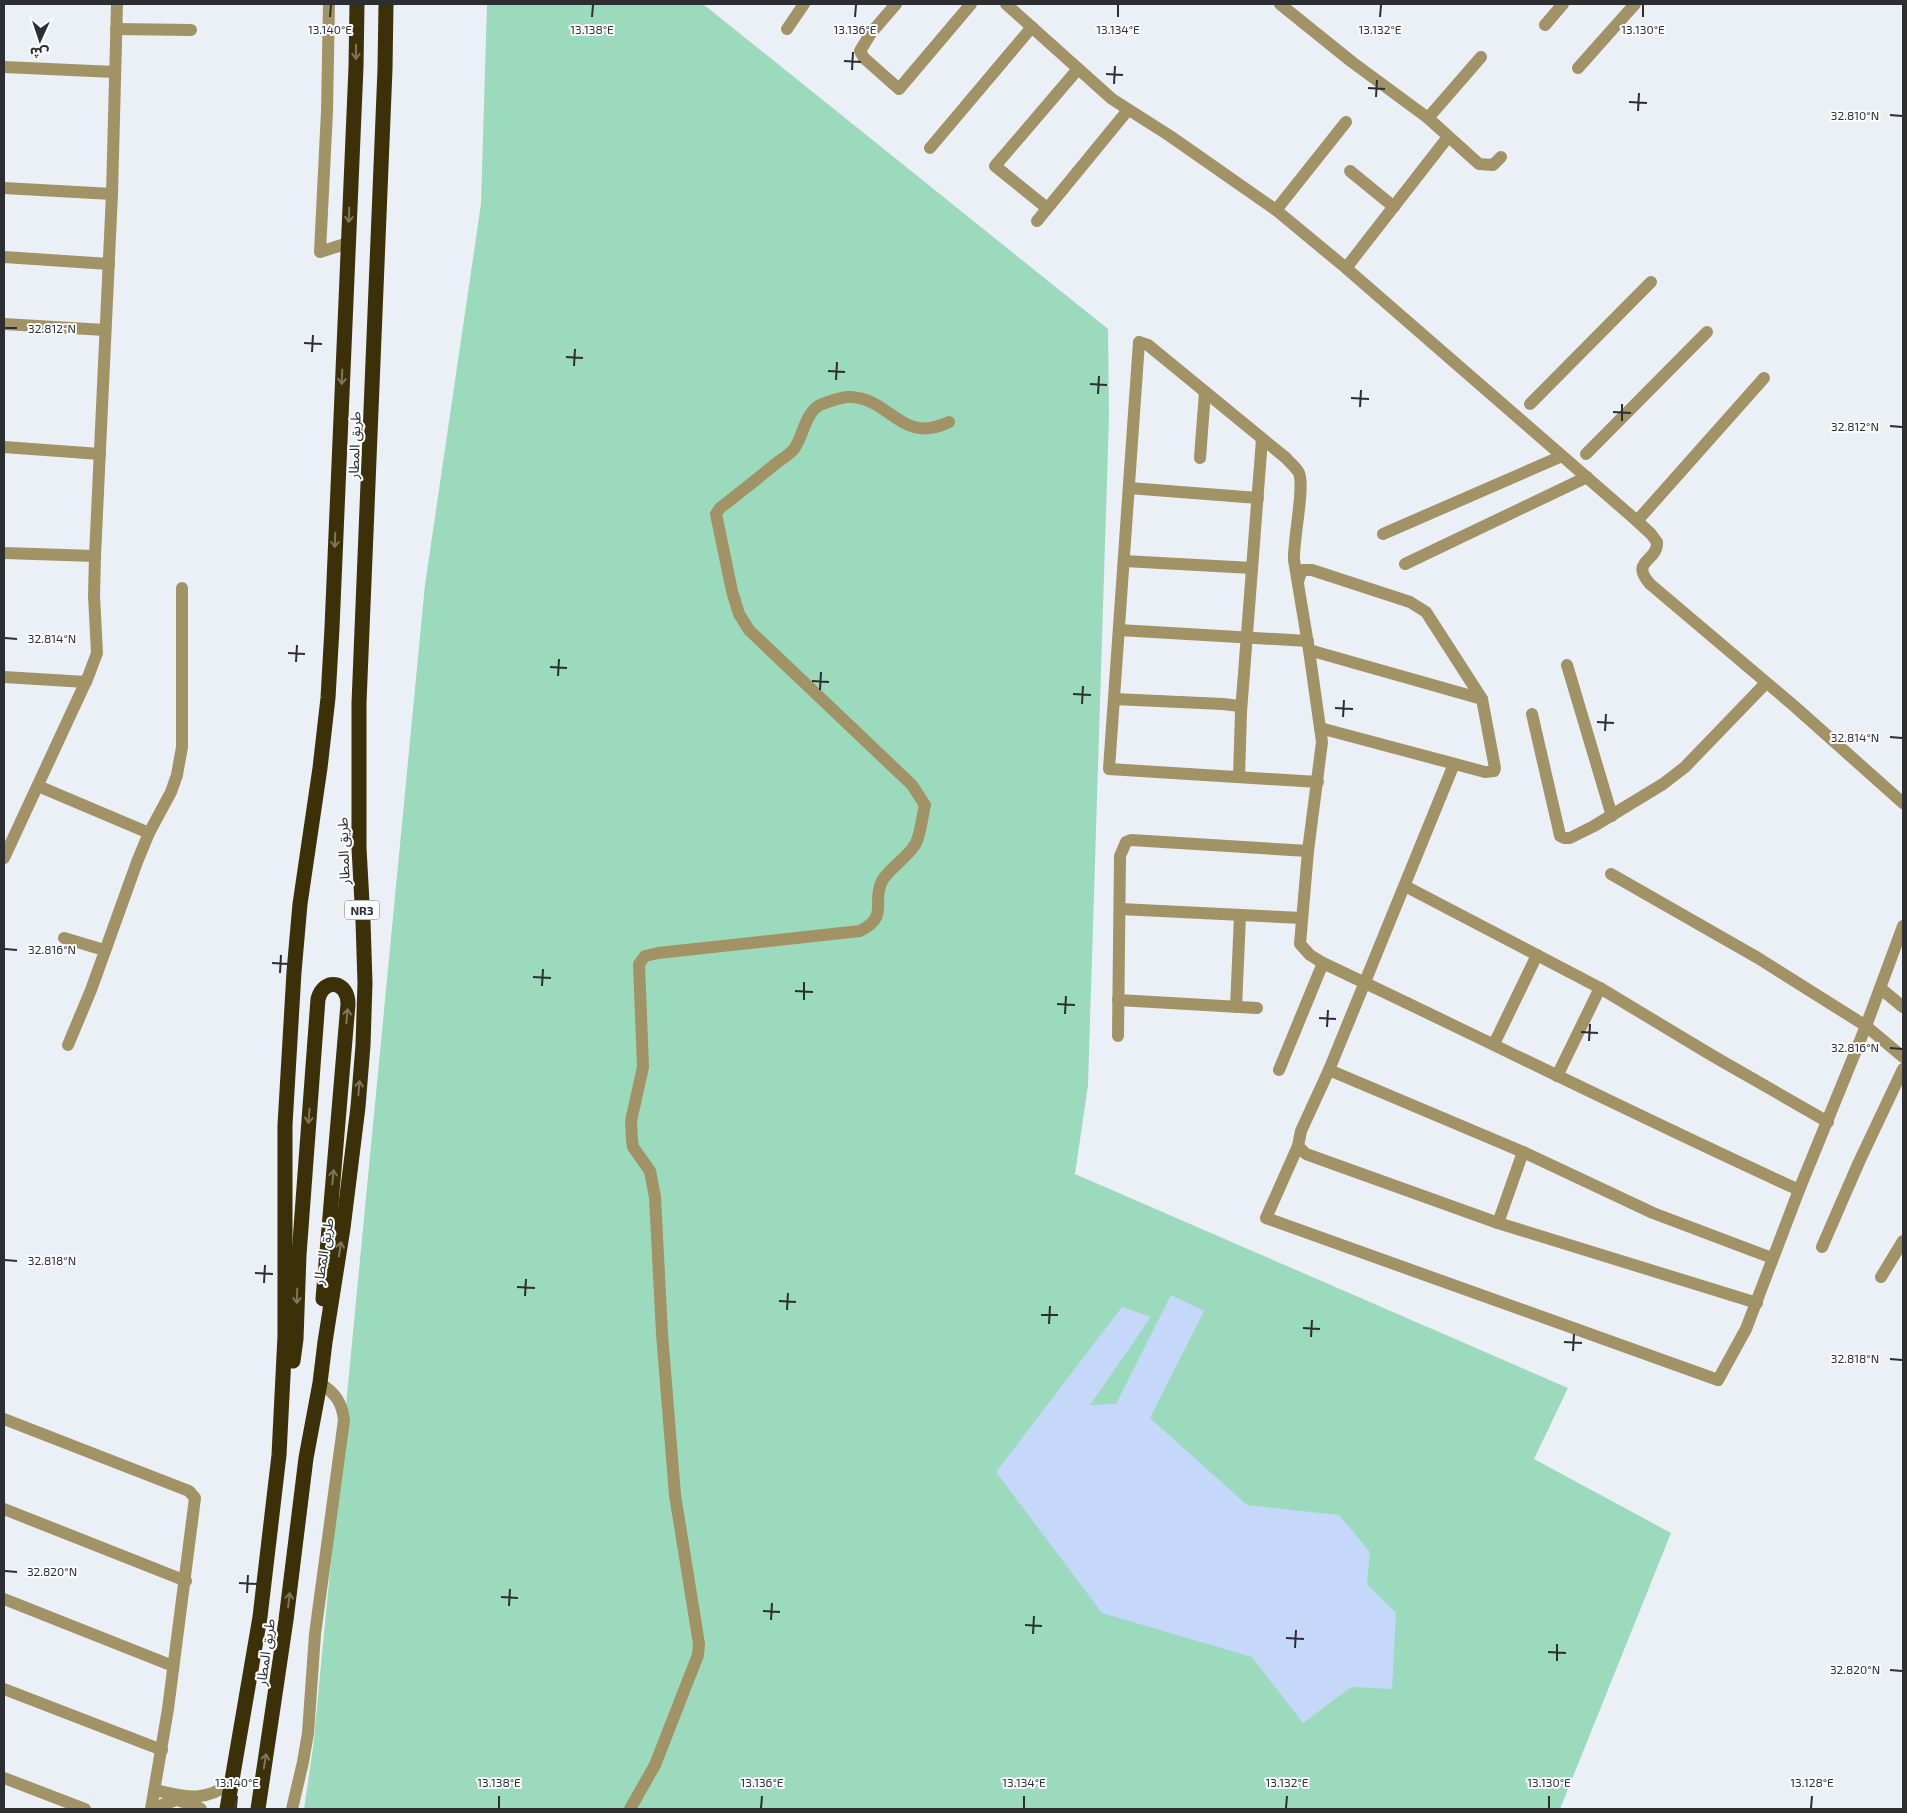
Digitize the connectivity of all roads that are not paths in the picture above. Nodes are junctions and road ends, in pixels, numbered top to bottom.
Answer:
1 (117, 4) edge
2 (329, 4) edge
3 (357, 4) edge
4 (386, 4) edge
5 (896, 4) edge
6 (971, 4) edge
7 (1006, 4) edge
8 (1280, 4) edge
9 (1562, 4) edge
10 (1635, 4) edge
11 (802, 5) edge
12 (1545, 26) dead end
13 (1032, 27) junction
14 (787, 28) dead end
15 (116, 29) junction
16 (192, 30) dead end
17 (1481, 56) dead end
18 (4, 67) edge
19 (1578, 68) dead end
20 (1078, 69) junction
21 (115, 72) junction
22 (1128, 110) junction
23 (1428, 118) junction
24 (1346, 122) dead end
25 (1448, 137) junction
26 (930, 148) dead end
27 (1501, 157) dead end
28 (1350, 171) dead end
29 (4, 188) edge
30 (112, 194) junction
31 (1394, 207) junction
32 (1047, 208) junction
33 (1276, 210) junction
34 (1037, 221) dead end
35 (348, 243) junction
36 (4, 257) edge
37 (109, 264) junction
38 (1346, 268) junction
39 (1652, 282) dead end
40 (4, 324) edge
41 (105, 330) junction
42 (1707, 332) dead end
43 (1764, 378) dead end
44 (1205, 392) junction
45 (1530, 404) dead end
46 (949, 422) dead end
47 (1262, 439) junction
48 (4, 448) edge
49 (100, 454) junction
50 (1586, 454) dead end
51 (1562, 456) junction
52 (1200, 458) dead end
53 (1587, 477) junction
54 (1129, 488) junction
55 (1258, 498) junction
56 (1637, 521) junction
57 (1384, 534) dead end
58 (4, 553) edge
59 (95, 556) junction
60 (1124, 561) junction
61 (1405, 564) dead end
62 (1252, 568) junction
63 (1298, 582) junction
64 (182, 588) dead end
65 (1119, 630) junction
66 (1247, 637) junction
67 (1309, 645) junction
68 (1567, 665) dead end
69 (4, 677) edge
70 (86, 682) junction
71 (1766, 683) junction
72 (1114, 699) junction
73 (1482, 699) junction
74 (1241, 712) junction
75 (1532, 714) dead end
76 (1320, 728) junction
77 (1454, 764) junction
78 (1239, 777) junction
79 (1318, 782) junction
80 (38, 786) junction
81 (1903, 803) edge
82 (1612, 816) junction
83 (149, 834) junction
84 (9, 836) edge
85 (1308, 851) junction
86 (4, 858) edge
87 (1611, 874) dead end
88 (1405, 886) junction
89 (1120, 909) junction
90 (1240, 916) junction
91 (1302, 918) junction
92 (1903, 926) edge
93 (64, 938) dead end
94 (104, 950) junction
95 (1537, 955) junction
96 (1324, 963) junction
97 (1365, 983) junction
98 (1600, 988) junction
99 (1880, 988) junction
100 (1118, 1000) junction
101 (1236, 1007) junction
102 (1903, 1007) edge
103 (1257, 1008) dead end
104 (1866, 1026) junction
105 (1118, 1036) dead end
106 (1494, 1044) junction
107 (68, 1045) dead end
108 (1903, 1057) edge
109 (1903, 1069) edge
110 (1279, 1070) dead end
111 (1329, 1070) junction
112 (1557, 1076) junction
113 (1828, 1122) junction
114 (1298, 1146) junction
115 (1523, 1152) junction
116 (1799, 1190) junction
117 (1498, 1223) junction
118 (1903, 1241) edge
119 (1822, 1247) dead end
120 (1772, 1258) junction
121 (1881, 1277) dead end
122 (1757, 1303) junction
123 (320, 1383) junction
124 (4, 1419) edge
125 (307, 1452) junction
126 (274, 1500) junction
127 (4, 1509) edge
128 (186, 1581) junction
129 (4, 1599) edge
130 (173, 1666) junction
131 (4, 1689) edge
132 (162, 1750) junction
133 (158, 1770) junction
134 (4, 1778) edge
135 (232, 1782) junction
136 (154, 1792) junction
137 (176, 1797) junction
138 (85, 1809) edge
139 (151, 1809) edge
140 (201, 1809) edge
141 (227, 1809) edge
142 (258, 1809) edge
143 (292, 1809) edge
144 (630, 1809) edge

1 - 15 street
2 - 35 street
3 -> 35 highway, طريق المطار
123 -> 4 highway, طريق المطار / NR3
5 - 6 street
7 - 13 street
8 - 23 street
9 - 12 street
10 - 19 street
11 - 14 street
13 - 20 street
13 - 26 street
15 - 16 street
15 - 21 street
17 - 23 street
18 - 21 street
20 - 22 street
20 - 32 street
21 - 30 street
22 - 32 street
22 - 33 street
23 - 25 street
24 - 33 street
25 - 27 street
25 - 31 street
28 - 31 street
29 - 30 street
30 - 37 street
31 - 38 street
32 - 34 street
33 - 38 street
35 -> 126 highway, طريق المطار
36 - 37 street
37 - 41 street
38 - 51 street
39 - 45 street
40 - 41 street
41 - 49 street
42 - 50 street
43 - 56 street
44 - 47 street
44 - 52 street
44 - 54 street
46 - 144 street
47 - 55 street
47 - 63 street
48 - 49 street
49 - 59 street
51 - 53 street
51 - 57 street
53 - 56 street
53 - 61 street
54 - 55 street
54 - 60 street
55 - 62 street
56 - 71 street
58 - 59 street
59 - 70 street
60 - 62 street
60 - 65 street
62 - 66 street
63 - 67 street
63 - 73 street
64 - 83 street
65 - 66 street
65 - 72 street
66 - 67 street
66 - 74 street
67 - 73 street
67 - 76 street
68 - 82 street
69 - 70 street
70 - 80 street
71 - 81 street
71 - 82 street
72 - 74 street
72 - 78 street
73 - 77 street
74 - 78 street
75 - 82 street
76 - 77 street
76 - 79 street
77 - 88 street
78 - 79 street
79 - 85 street
80 - 83 street
80 - 84 street
83 - 94 street
84 - 86 street
85 - 89 street
85 - 91 street
87 - 104 street
88 - 95 street
88 - 97 street
89 - 90 street
89 - 100 street
90 - 91 street
90 - 101 street
91 - 96 street
92 - 99 street
93 - 94 street
94 - 107 street
95 - 98 street
95 - 106 street
96 - 97 street
96 - 110 street
97 - 106 street
97 - 111 street
98 - 112 street
98 - 113 street
99 - 102 street
99 - 104 street
100 - 101 street
100 - 105 street
101 - 103 street
104 - 108 street
104 - 113 street
106 - 112 street
109 - 119 street
111 - 114 street
111 - 115 street
112 - 116 street
113 - 116 street
114 - 117 street
114 - 122 street
115 - 117 street
115 - 120 street
116 - 120 street
117 - 122 street
118 - 121 street
120 - 122 street
123 - 125 highway, طريق المطار / NR3
123 - 143 street
124 - 128 street
125 -> 126 highway
142 -> 125 highway, طريق المطار / NR3
126 - 135 highway, طريق المطار
127 - 128 street
128 - 130 street
129 - 130 street
130 - 132 street
131 - 132 street
132 - 133 street
133 - 136 street
133 - 137 street
134 - 138 street
135 - 137 street
135 - 141 highway, طريق المطار
136 - 137 street
136 - 139 street
137 - 139 street
137 - 140 street

